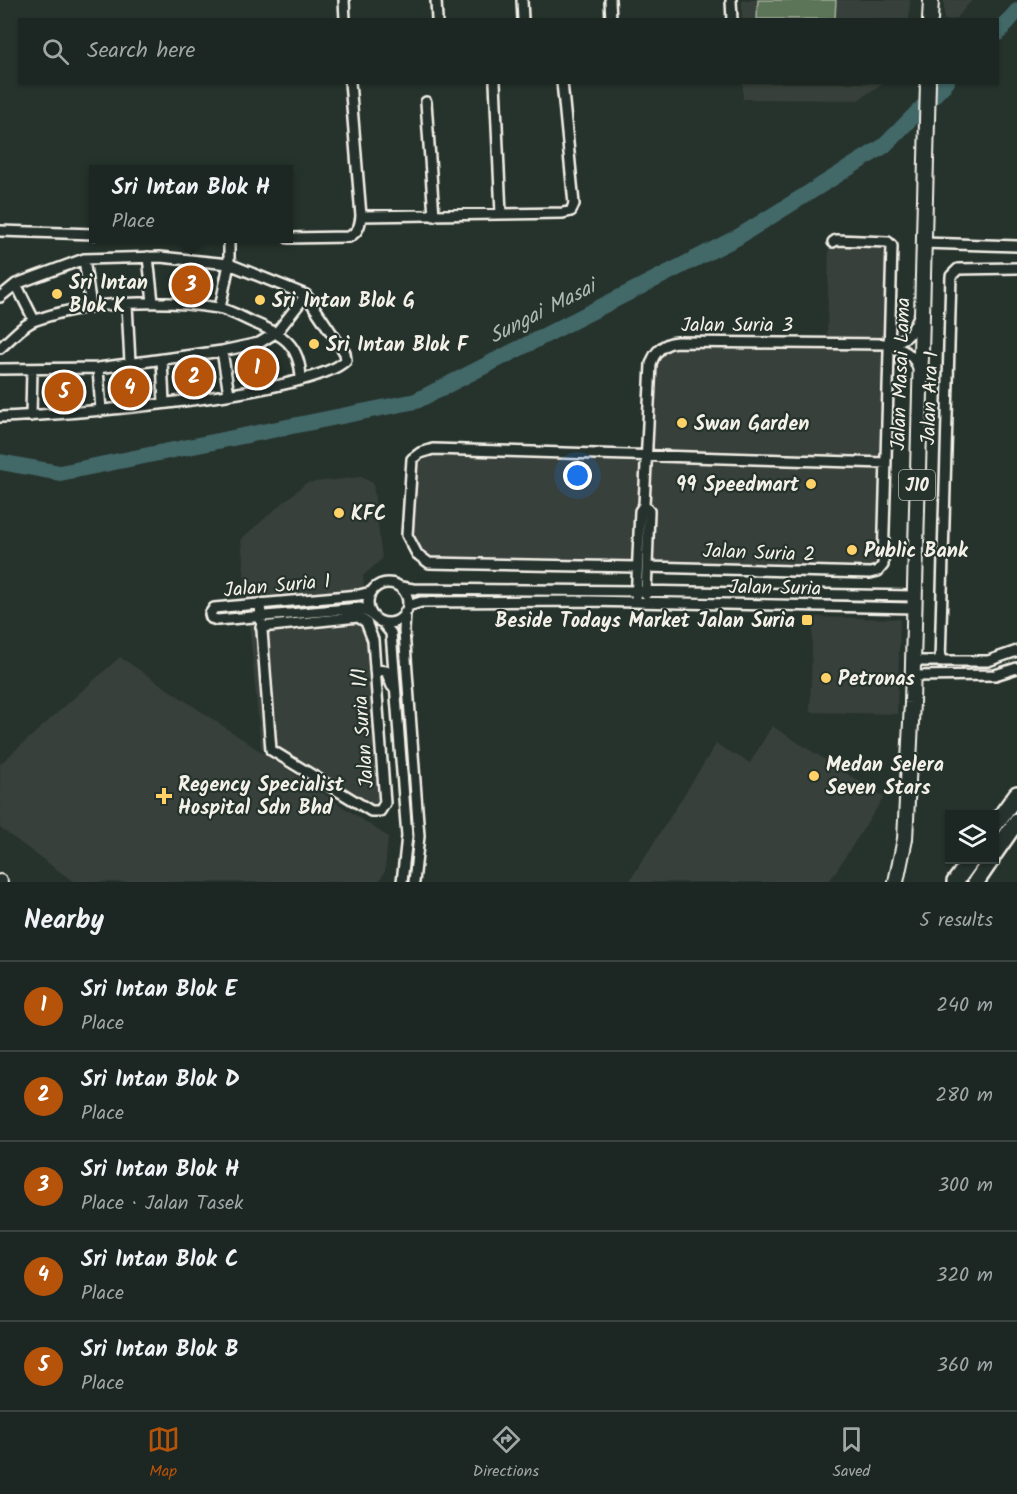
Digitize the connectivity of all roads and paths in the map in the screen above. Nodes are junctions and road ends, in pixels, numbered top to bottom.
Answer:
1 (344, 0) edge
2 (436, 0) edge
3 (522, 0) edge
4 (610, 0) edge
5 (731, 0) edge
6 (931, 0) edge
7 (345, 18) edge
8 (437, 18) edge
9 (523, 18) edge
10 (611, 18) edge
11 (732, 18) edge
12 (930, 18) edge
13 (350, 84) edge
14 (494, 84) edge
15 (563, 84) edge
16 (928, 84) edge
17 (426, 102) dead end
18 (501, 214) junction
19 (361, 216) junction
20 (434, 216) junction
21 (0, 231) edge
22 (89, 234) edge
23 (293, 238) edge
24 (833, 242) dead end
25 (230, 243) edge
26 (923, 243) junction
27 (1017, 246) edge
28 (148, 257) junction
29 (84, 259) junction
30 (229, 264) junction
31 (1017, 267) edge
32 (16, 284) junction
33 (306, 295) junction
34 (0, 297) edge
35 (153, 302) junction
36 (127, 304) junction
37 (91, 307) junction
38 (220, 308) junction
39 (921, 311) junction
40 (34, 320) junction
41 (277, 332) junction
42 (889, 344) junction
43 (0, 348) edge
44 (222, 351) junction
45 (162, 359) junction
46 (130, 363) junction
47 (98, 368) junction
48 (0, 369) edge
49 (32, 369) junction
50 (920, 373) junction
51 (301, 379) junction
52 (229, 394) junction
53 (164, 403) junction
54 (101, 411) junction
55 (31, 416) junction
56 (0, 417) edge
57 (647, 456) junction
58 (886, 463) junction
59 (642, 567) junction
60 (401, 587) junction
61 (641, 591) junction
62 (371, 592) junction
63 (640, 602) junction
64 (913, 602) junction
65 (260, 604) junction
66 (406, 609) junction
67 (371, 614) junction
68 (261, 622) junction
69 (382, 622) junction
70 (1017, 651) edge
71 (912, 661) junction
72 (940, 662) junction
73 (1017, 668) edge
74 (375, 670) junction
75 (912, 676) junction
76 (396, 700) junction
77 (1017, 794) edge
78 (999, 819) edge
79 (1017, 821) edge
80 (999, 848) edge
81 (968, 864) edge
82 (988, 864) edge
83 (402, 882) edge
84 (414, 882) edge
85 (896, 882) edge
86 (955, 882) edge
87 (976, 882) edge

1 - 7 street
2 - 8 street
3 - 9 street
4 - 10 street
5 - 11 street
6 - 12 main road
13 - 19 street
14 - 18 street
15 - 18 street
16 - 26 main road, Jalan Masai Lama / J10
17 - 20 street
18 - 20 street
19 - 20 street
19 - 23 street
21 - 22 street
24 - 42 street
25 - 30 street
26 - 27 street
26 - 39 main road, Jalan Masai Lama / J10
28 - 29 street
28 - 30 street
28 - 35 street
29 - 32 street
29 - 37 street
30 - 33 street
30 - 38 street
31 - 72 street, Jalan Ara 1
32 - 34 street
32 - 40 street
33 - 41 street
33 - 51 street
35 - 36 street
35 - 38 street
36 - 37 street
36 - 46 street
37 - 40 street
38 - 41 street
39 - 42 street
39 - 50 main road, Jalan Masai Lama / J10
40 - 43 street
41 - 44 street
41 - 51 street
42 - 50 street
42 - 57 street, Jalan Suria 3
42 - 58 street
44 - 45 street
44 - 52 street
45 - 46 street
45 - 53 street
46 - 47 street
47 - 49 street
47 - 54 street
48 - 49 street
49 - 55 street
50 - 64 main road, Jalan Masai Lama / J10
51 - 52 street
52 - 53 street
53 - 54 street
54 - 55 street
55 - 56 street
57 - 58 street
57 - 59 street, Jalan Suria 3
57 - 59 street, Jalan Suria 2
58 - 59 street, Jalan Suria 2
59 - 61 street, Jalan Suria 3
60 - 61 street
60 - 62 street
60 - 66 street
61 - 63 street, Jalan Suria 3
61 - 64 street, Jalan Suria
62 - 65 street, Jalan Suria 1
62 - 67 street
63 - 64 street, Jalan Suria
63 - 66 street
64 - 71 main road, Jalan Masai Lama / J10
65 - 68 street
65 - 68 street, Jalan Suria 1
66 - 69 street
66 - 84 street
67 - 68 street, Jalan Suria 1
67 - 69 street
68 - 74 street, Jalan Suria 1/1
68 - 74 street, Jalan Suria 1/1
69 - 76 street
70 - 72 street
71 - 72 street
71 - 75 main road, Jalan Masai Lama / J10
73 - 75 street
74 - 76 street
75 - 85 main road, Jalan Masai Lama / J10
76 - 83 street
77 - 78 highway
79 - 80 highway
81 - 86 highway
82 - 87 highway

